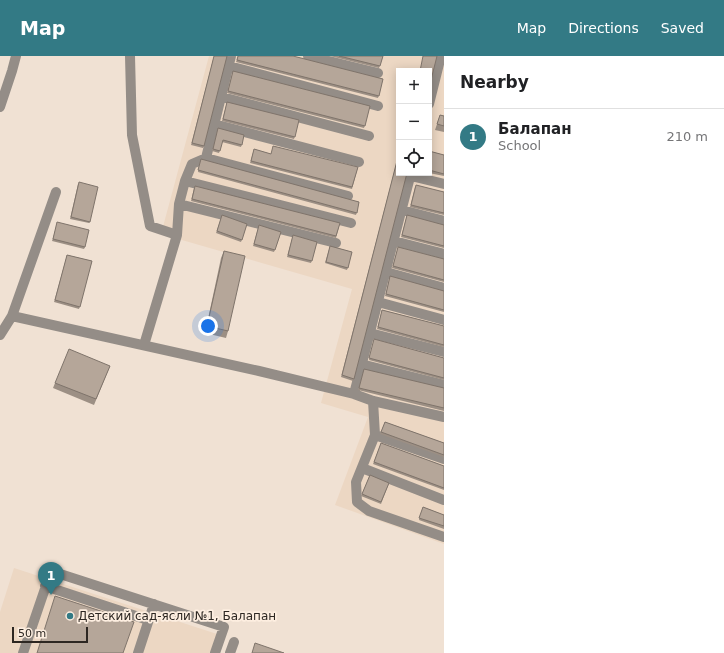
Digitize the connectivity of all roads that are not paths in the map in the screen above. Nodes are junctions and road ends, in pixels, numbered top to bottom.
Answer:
1 (16, 56) edge
2 (130, 56) edge
3 (308, 56) edge
4 (441, 56) edge
5 (230, 61) edge
6 (378, 73) dead end
7 (432, 92) edge
8 (222, 97) junction
9 (378, 106) dead end
10 (0, 107) edge
11 (214, 124) junction
12 (369, 136) dead end
13 (206, 158) junction
14 (359, 162) dead end
15 (410, 176) edge
16 (418, 176) edge
17 (185, 181) junction
18 (444, 184) edge
19 (56, 192) dead end
20 (348, 196) dead end
21 (179, 204) junction
22 (402, 210) junction
23 (444, 221) edge
24 (351, 223) dead end
25 (177, 235) junction
26 (394, 241) junction
27 (336, 243) dead end
28 (444, 254) edge
29 (386, 272) junction
30 (444, 288) edge
31 (378, 302) junction
32 (12, 316) junction
33 (444, 320) edge
34 (370, 333) junction
35 (0, 335) edge
36 (144, 345) junction
37 (444, 352) edge
38 (362, 364) junction
39 (444, 385) edge
40 (354, 394) junction
41 (373, 401) junction
42 (444, 417) edge
43 (375, 435) junction
44 (444, 459) edge
45 (362, 468) junction
46 (444, 500) edge
47 (444, 537) edge
48 (45, 586) junction
49 (154, 604) junction
50 (148, 620) junction
51 (234, 642) dead end
52 (23, 653) edge
53 (138, 653) edge
54 (215, 653) edge
55 (230, 653) edge

1 - 10 street
2 - 25 street
3 - 6 street
4 - 7 street
5 - 8 street
5 - 9 street
8 - 11 street
8 - 12 street
11 - 13 street
11 - 14 street
13 - 17 street
13 - 20 street
15 - 22 street
16 - 18 street
17 - 21 street
17 - 24 street
19 - 32 street
21 - 25 street
21 - 27 street
22 - 23 street
22 - 26 street
25 - 36 street
26 - 28 street
26 - 29 street
29 - 30 street
29 - 31 street
31 - 33 street
31 - 34 street
32 - 35 street
32 - 36 street
34 - 37 street
34 - 38 street
36 - 40 street
38 - 39 street
38 - 40 street
40 - 41 street
41 - 42 street
41 - 43 street
43 - 44 street
43 - 45 street
45 - 46 street
45 - 47 street
48 - 49 street
48 - 50 street
48 - 52 street
49 - 50 street
49 - 54 street
50 - 53 street
51 - 55 street

